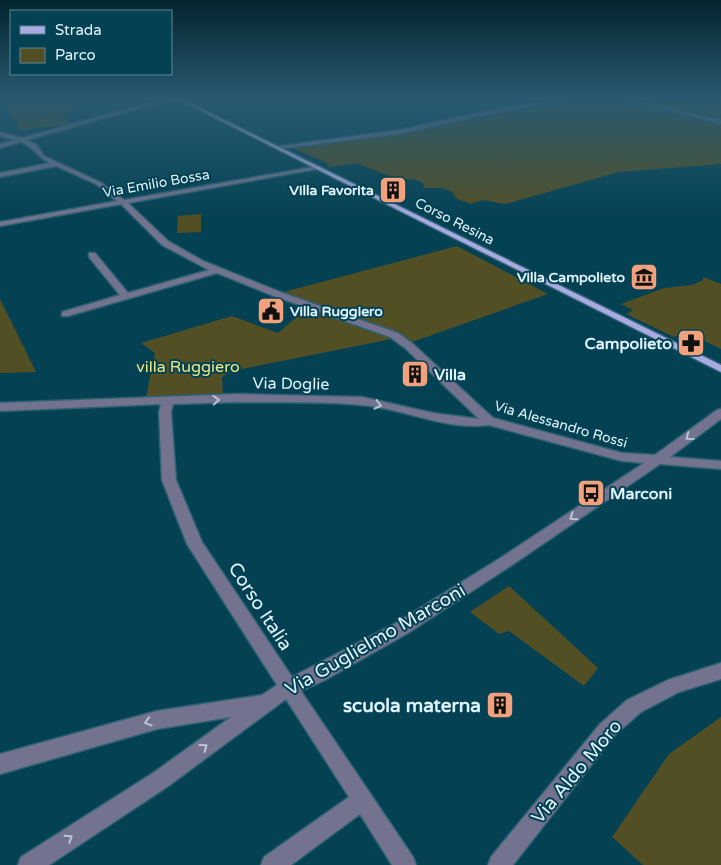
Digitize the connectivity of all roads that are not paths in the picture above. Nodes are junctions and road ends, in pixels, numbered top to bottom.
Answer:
1 (14, 138) edge
2 (31, 138) edge
3 (260, 138) edge
4 (347, 138) edge
5 (22, 141) junction
6 (0, 146) edge
7 (277, 147) junction
8 (54, 164) junction
9 (317, 167) junction
10 (0, 175) edge
11 (124, 202) junction
12 (0, 224) edge
13 (92, 256) dead end
14 (218, 270) junction
15 (126, 297) junction
16 (65, 314) dead end
17 (721, 369) edge
18 (168, 402) junction
19 (0, 407) edge
20 (721, 413) edge
21 (489, 421) junction
22 (657, 460) junction
23 (721, 466) edge
24 (721, 671) edge
25 (290, 687) junction
26 (265, 703) junction
27 (0, 764) edge
28 (362, 800) junction
29 (28, 865) edge
30 (272, 865) edge
31 (405, 865) edge
32 (499, 865) edge

1 - 5 street, Via Alessandro Rossi
2 - 5 street
3 - 7 main road, Corso Resina
4 - 7 street
5 - 6 street
5 - 8 street, Via Alessandro Rossi
7 - 9 main road, Corso Resina
8 - 10 street
8 - 11 street, Via Alessandro Rossi
9 - 11 street, Via Emilio Bossa
9 - 17 main road, Corso Resina
11 - 12 street, Via Emilio Bossa
11 - 14 street, Via Alessandro Rossi
13 - 15 street
14 - 15 street
14 - 21 street, Via Alessandro Rossi
15 - 16 street
18 - 19 street, Via Doglie
18 -> 21 street, Via Doglie
18 - 25 street, Corso Italia
20 -> 22 street, Via Guglielmo Marconi
21 - 22 street, Via Alessandro Rossi
22 - 23 street, Via Alessandro Rossi
22 -> 25 street, Via Guglielmo Marconi
24 - 32 street, Via Aldo Moro
25 - 26 street, Via Guglielmo Marconi
25 - 28 street, Corso Italia
26 -> 27 street
29 -> 26 street, Via Guglielmo Marconi
28 - 30 street
28 - 31 street, Corso Italia

